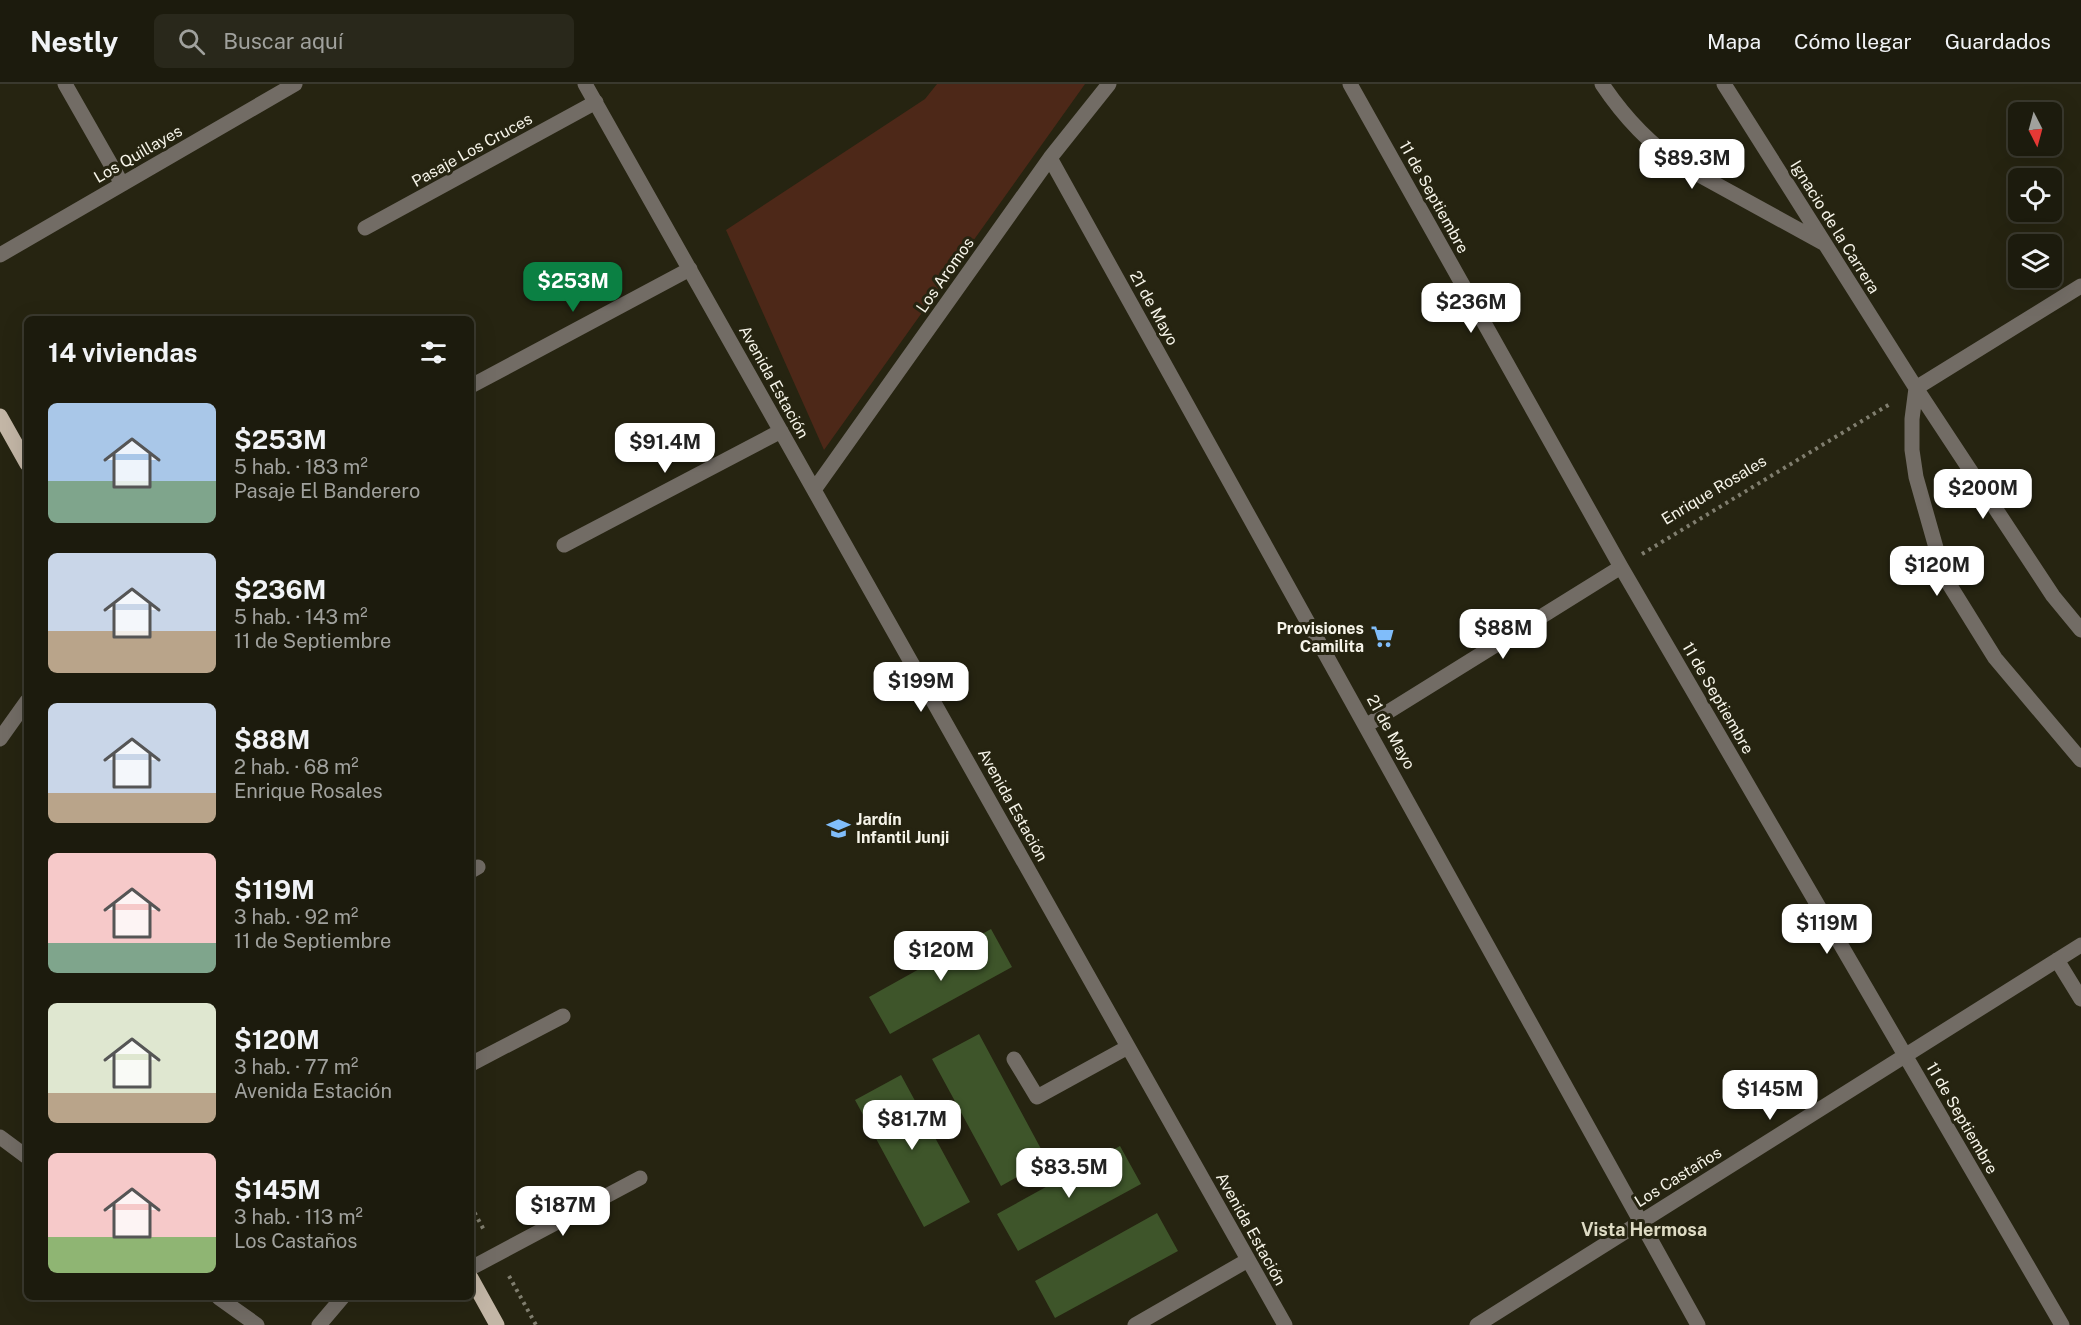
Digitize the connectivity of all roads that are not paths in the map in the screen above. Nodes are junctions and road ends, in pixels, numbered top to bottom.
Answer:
1 (65, 84) edge
2 (295, 84) edge
3 (585, 84) edge
4 (1109, 84) edge
5 (1350, 84) edge
6 (1602, 84) edge
7 (1724, 84) edge
8 (596, 102) junction
9 (1050, 158) junction
10 (122, 184) junction
11 (365, 228) dead end
12 (1825, 244) junction
13 (0, 255) edge
14 (690, 269) junction
15 (2081, 286) edge
16 (474, 385) edge
17 (1916, 388) junction
18 (0, 416) edge
19 (781, 431) junction
20 (24, 459) edge
21 (814, 490) junction
22 (564, 545) dead end
23 (1621, 567) junction
24 (2081, 630) edge
25 (24, 705) edge
26 (1367, 725) junction
27 (0, 739) edge
28 (2081, 760) edge
29 (2081, 945) edge
30 (2057, 960) junction
31 (2081, 999) edge
32 (563, 1016) dead end
33 (1128, 1047) junction
34 (1905, 1056) junction
35 (1014, 1059) dead end
36 (474, 1062) edge
37 (0, 1137) edge
38 (24, 1155) edge
39 (640, 1178) dead end
40 (1641, 1222) junction
41 (1248, 1260) junction
42 (474, 1266) edge
43 (474, 1283) edge
44 (222, 1300) edge
45 (340, 1300) edge
46 (257, 1325) edge
47 (319, 1325) edge
48 (497, 1325) edge
49 (1135, 1325) edge
50 (1285, 1325) edge
51 (1477, 1325) edge
52 (1698, 1325) edge
53 (2062, 1325) edge

1 - 10 street
2 - 10 street, Los Quillayes
3 - 8 street, Avenida Estación
4 - 9 street, Los Aromos
5 - 23 street, 11 de Septiembre
6 - 12 street
7 - 12 street, Ignacio de la Carrera
8 - 11 street, Pasaje Los Cruces
8 - 14 street, Avenida Estación
9 - 21 street, Los Aromos
9 - 26 street, 21 de Mayo
10 - 13 street, Los Quillayes
12 - 17 street, Ignacio de la Carrera
14 - 16 street
14 - 19 street, Avenida Estación
15 - 17 street
17 - 24 street, Ignacio de la Carrera
17 - 28 street
18 - 20 main road
19 - 21 street, Avenida Estación
19 - 22 street
21 - 33 street, Avenida Estación
23 - 26 street
23 - 34 street, 11 de Septiembre
25 - 27 street
26 - 40 street, 21 de Mayo
29 - 30 street, Los Castaños
30 - 31 street
30 - 34 street, Los Castaños
32 - 36 street
33 - 35 street
33 - 41 street, Avenida Estación
34 - 40 street, Los Castaños
34 - 53 street, 11 de Septiembre
37 - 38 street
39 - 42 street
40 - 51 street, Los Castaños
40 - 52 street, 21 de Mayo
41 - 49 street
41 - 50 street, Avenida Estación
43 - 48 main road
44 - 46 street
45 - 47 street

